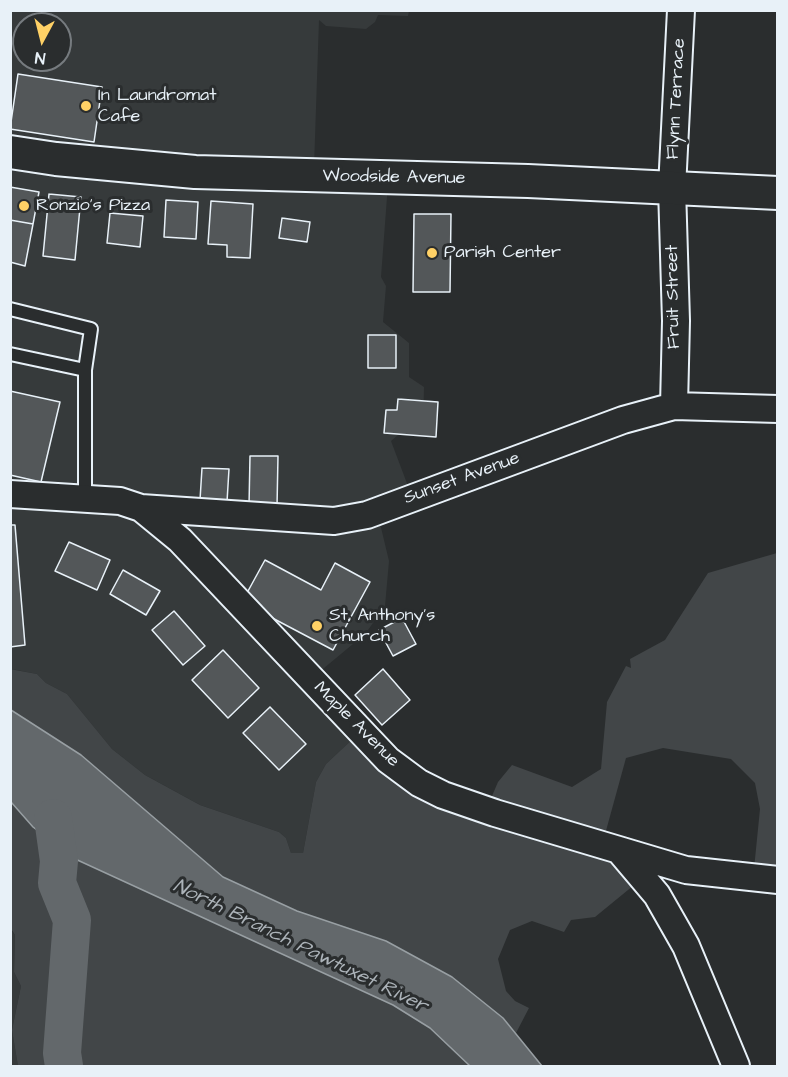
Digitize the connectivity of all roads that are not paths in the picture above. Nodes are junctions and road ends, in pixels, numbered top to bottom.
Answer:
1 (681, 10) edge
2 (10, 152) edge
3 (672, 188) junction
4 (777, 193) edge
5 (10, 309) edge
6 (10, 354) edge
7 (86, 370) junction
8 (674, 406) junction
9 (777, 409) edge
10 (10, 494) edge
11 (85, 499) junction
12 (141, 508) junction
13 (619, 850) junction
14 (777, 880) edge
15 (736, 1066) edge

1 - 3 street, Flynn Terrace
2 - 3 street, Woodside Avenue
3 - 4 street, Woodside Avenue
3 - 8 street, Fruit Street
5 - 7 lane
6 - 7 lane
7 - 11 lane
8 - 9 street, Sunset Avenue
8 - 12 street, Sunset Avenue
10 - 11 street, Maple Avenue
11 - 12 street, Maple Avenue
12 - 13 street, Maple Avenue
13 - 14 street, Maple Avenue
13 - 15 street

